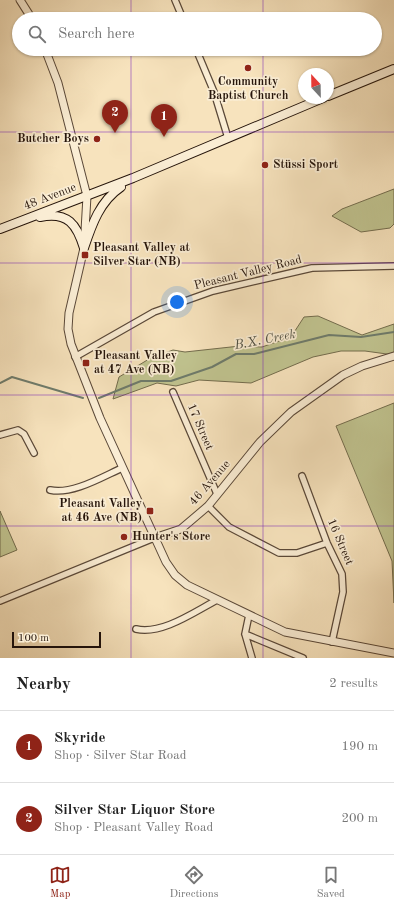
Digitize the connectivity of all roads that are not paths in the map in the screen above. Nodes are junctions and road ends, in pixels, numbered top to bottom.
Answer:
1 (20, 0) edge
2 (175, 0) edge
3 (28, 12) edge
4 (179, 12) edge
5 (48, 56) edge
6 (199, 56) edge
7 (394, 69) edge
8 (334, 94) edge
9 (309, 104) edge
10 (228, 138) junction
11 (133, 178) junction
12 (87, 196) junction
13 (18, 223) junction
14 (0, 230) edge
15 (84, 248) junction
16 (394, 266) edge
17 (394, 356) edge
18 (75, 357) junction
19 (173, 392) dead end
20 (0, 435) edge
21 (34, 453) dead end
22 (122, 468) junction
23 (302, 476) dead end
24 (50, 490) dead end
25 (217, 494) junction
26 (208, 506) junction
27 (154, 538) junction
28 (328, 543) junction
29 (217, 600) junction
30 (0, 601) edge
31 (249, 615) junction
32 (136, 628) dead end
33 (245, 634) junction
34 (332, 642) junction
35 (394, 653) edge
36 (252, 658) edge
37 (303, 658) edge

1 - 3 street
2 - 4 street
5 - 12 street
6 - 10 street
7 - 8 main road
9 - 10 main road
10 - 11 main road
11 - 12 main road, 48 Avenue
11 - 15 main road
12 - 13 main road, 48 Avenue
12 - 15 street
13 - 14 main road, 48 Avenue
13 - 15 main road
15 - 18 street
16 - 18 street, Pleasant Valley Road
17 - 25 street, 46 Avenue
18 - 22 street
19 - 25 street, 17 Street
20 - 21 street
22 - 24 street
22 - 27 street
23 - 28 street, 16 Street
25 - 26 street, 46 Avenue
26 - 27 street, 46 Avenue
26 - 28 street
27 - 29 street
27 - 30 street, 46 Avenue
28 - 34 street, 16 Street
29 - 31 street
29 - 32 street
31 - 33 street
31 - 34 street
33 - 36 street
33 - 37 street
34 - 35 street

